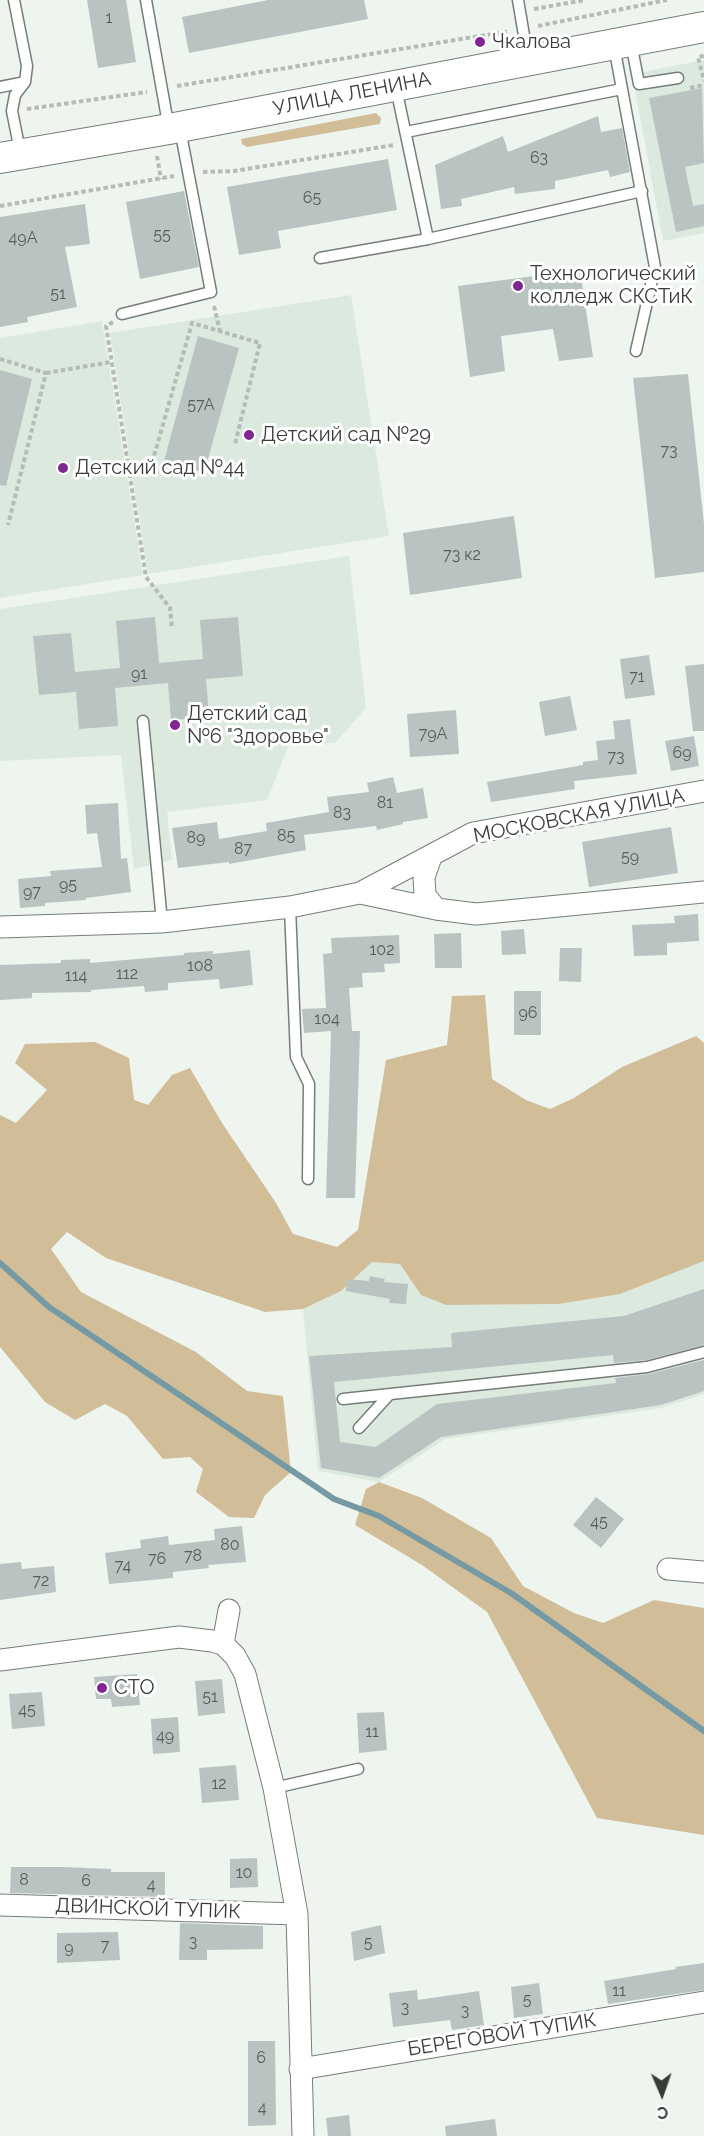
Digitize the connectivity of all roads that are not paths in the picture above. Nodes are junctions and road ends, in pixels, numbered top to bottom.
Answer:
1 (14, 0) edge
2 (146, 0) edge
3 (518, 0) edge
4 (704, 27) edge
5 (622, 42) junction
6 (528, 59) junction
7 (678, 78) dead end
8 (25, 82) junction
9 (396, 85) junction
10 (0, 87) edge
11 (622, 89) junction
12 (174, 128) junction
13 (407, 137) junction
14 (10, 157) edge
15 (642, 192) junction
16 (428, 239) junction
17 (320, 258) dead end
18 (122, 314) dead end
19 (636, 351) dead end
20 (143, 721) dead end
21 (704, 791) edge
22 (431, 857) junction
23 (704, 892) edge
24 (360, 893) junction
25 (290, 907) junction
26 (436, 909) junction
27 (162, 922) junction
28 (0, 927) edge
29 (308, 1179) dead end
30 (704, 1352) edge
31 (389, 1395) junction
32 (343, 1399) dead end
33 (359, 1428) dead end
34 (668, 1569) dead end
35 (704, 1572) edge
36 (229, 1610) dead end
37 (217, 1642) junction
38 (0, 1660) edge
39 (358, 1769) dead end
40 (274, 1788) junction
41 (0, 1905) edge
42 (297, 1914) junction
43 (704, 2002) edge
44 (300, 2069) junction
45 (303, 2136) edge

1 - 8 lane
2 - 12 lane
3 - 6 lane
4 - 5 main road, УЛИЦА ЛЕНИНА
5 - 6 main road, УЛИЦА ЛЕНИНА
5 - 7 lane
5 - 11 lane
6 - 9 main road, УЛИЦА ЛЕНИНА
8 - 10 lane
8 - 14 lane
9 - 12 main road, УЛИЦА ЛЕНИНА
9 - 13 lane
11 - 13 lane
11 - 15 lane
12 - 14 main road, УЛИЦА ЛЕНИНА
12 - 18 lane
13 - 16 lane
15 - 16 lane
15 - 19 lane
16 - 17 lane
20 - 27 lane
21 - 22 street, МОСКОВСКАЯ УЛИЦА
22 - 24 street, МОСКОВСКАЯ УЛИЦА
22 - 26 street
23 - 26 street, МОСКОВСКАЯ УЛИЦА
24 - 25 street, МОСКОВСКАЯ УЛИЦА
24 - 26 street, МОСКОВСКАЯ УЛИЦА
25 - 27 street, МОСКОВСКАЯ УЛИЦА
25 - 29 lane
27 - 28 street, МОСКОВСКАЯ УЛИЦА
30 - 31 lane
31 - 32 lane
31 - 33 lane
34 - 35 street
36 - 37 street
37 - 38 street
37 - 40 street
39 - 40 lane
40 - 42 street
41 - 42 street, ДВИНСКОЙ ТУПИК
42 - 44 street
43 - 44 street, БЕРЕГОВОЙ ТУПИК
44 - 45 street

